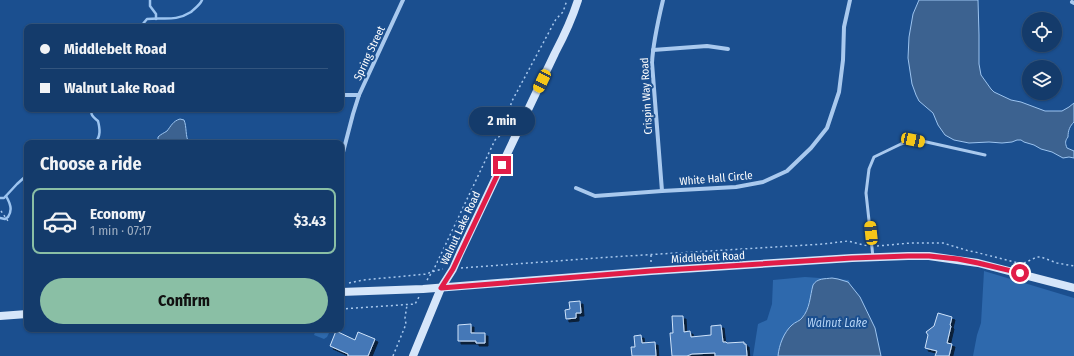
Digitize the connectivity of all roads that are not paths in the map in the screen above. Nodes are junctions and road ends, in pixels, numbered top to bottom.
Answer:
1 (403, 0) edge
2 (578, 0) edge
3 (663, 0) edge
4 (850, 0) edge
5 (653, 50) junction
6 (728, 50) dead end
7 (344, 95) edge
8 (359, 95) junction
9 (344, 148) edge
10 (985, 155) dead end
11 (576, 188) dead end
12 (662, 191) junction
13 (873, 257) junction
14 (441, 288) junction
15 (1074, 288) edge
16 (344, 292) edge
17 (24, 314) edge
18 (0, 316) edge
19 (413, 356) edge

1 - 8 street, Spring Street
2 - 14 street, Walnut Lake Road
3 - 5 street, Crispin Way Road
4 - 12 street, White Hall Circle
5 - 6 street
5 - 12 street, Crispin Way Road
7 - 8 street
8 - 9 street, Spring Street
10 - 13 lane
11 - 12 street, White Hall Circle
13 - 14 street, Middlebelt Road
13 - 15 street, Middlebelt Road
14 - 16 street, Middlebelt Road
14 - 19 street, Walnut Lake Road
17 - 18 street

